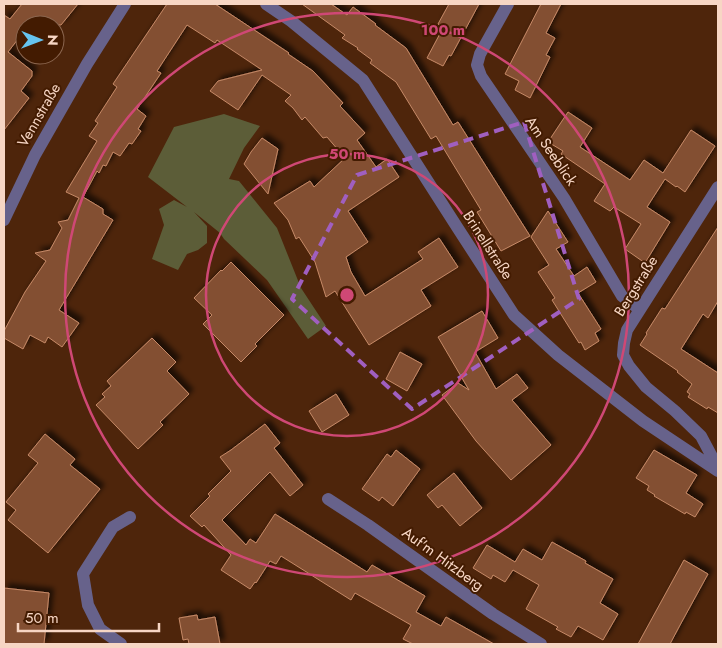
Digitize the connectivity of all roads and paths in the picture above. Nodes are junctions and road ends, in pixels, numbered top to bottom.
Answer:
1 (125, 4) edge
2 (266, 4) edge
3 (508, 4) edge
4 (718, 187) edge
5 (4, 220) edge
6 (639, 310) junction
7 (718, 470) edge
8 (328, 499) dead end
9 (130, 517) dead end
10 (121, 644) edge
11 (541, 644) edge

1 - 5 street, Vennstraße
2 - 7 street, Brinellstraße
3 - 6 street, Am Seeblick
4 - 6 street, Bergstraße
6 - 7 street, Bergstraße
8 - 11 street, Auf'm Hitzberg
9 - 10 street

